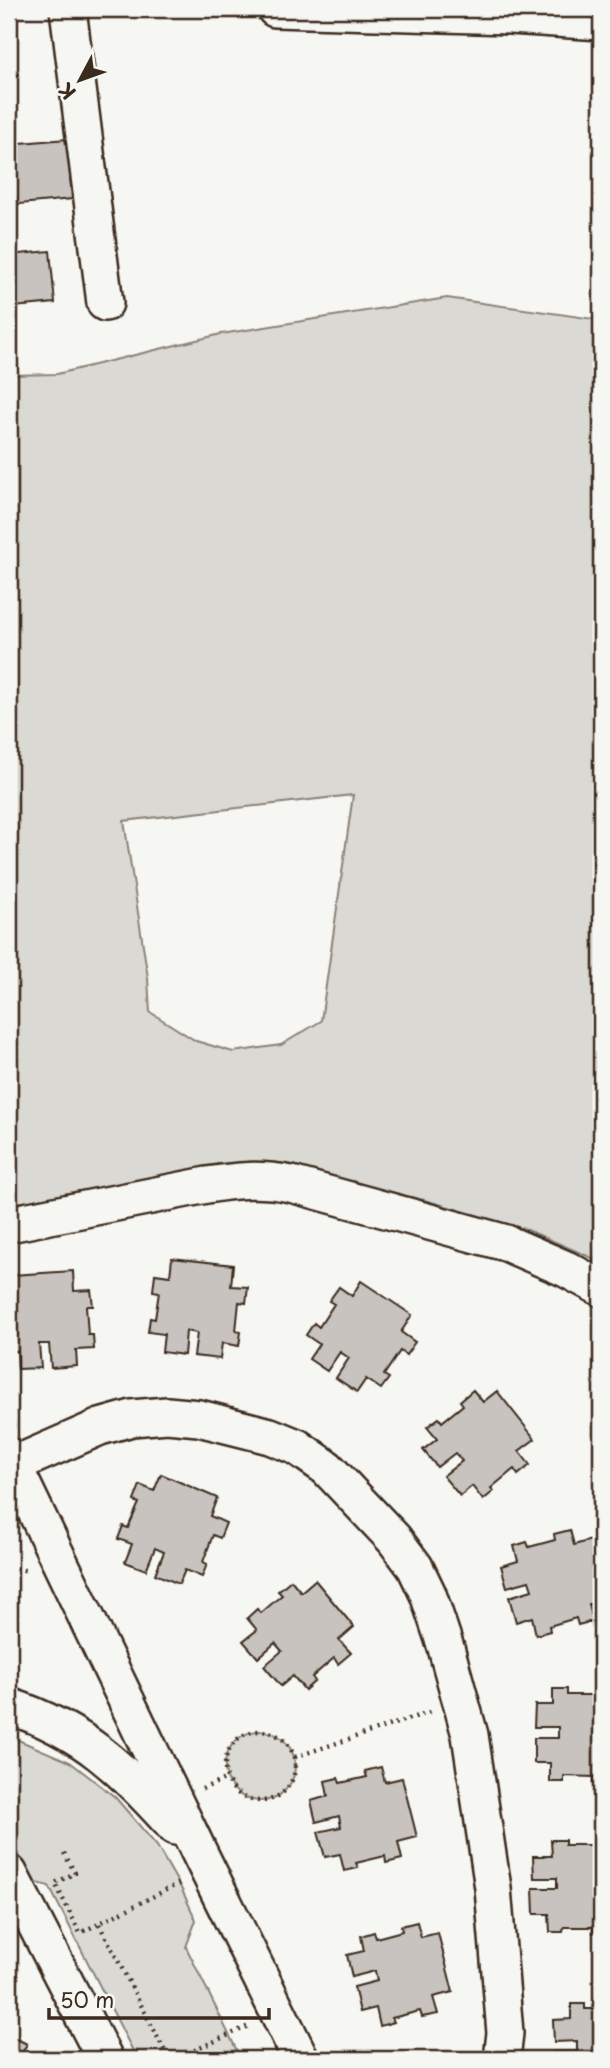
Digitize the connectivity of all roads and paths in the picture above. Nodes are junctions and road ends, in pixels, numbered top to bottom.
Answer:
1 (68, 9) edge
2 (275, 9) edge
3 (601, 22) edge
4 (105, 303) dead end
5 (9, 1224) edge
6 (601, 1288) edge
7 (11, 1460) edge
8 (460, 1702) junction
9 (9, 1706) edge
10 (295, 1757) junction
11 (64, 1853) dead end
12 (203, 1861) junction
13 (9, 1873) edge
14 (99, 1924) junction
15 (278, 2013) junction
16 (105, 2059) edge
17 (169, 2059) edge
18 (175, 2059) edge
19 (301, 2059) edge
20 (502, 2059) edge

1 - 4 street
2 - 3 street
5 - 6 street
7 - 8 street
7 - 12 street
8 - 10 path
8 - 20 street
9 - 12 street
10 - 10 path
11 - 14 path
12 - 14 path
12 - 15 street
13 - 16 street
14 - 17 path
15 - 18 path
15 - 19 street

